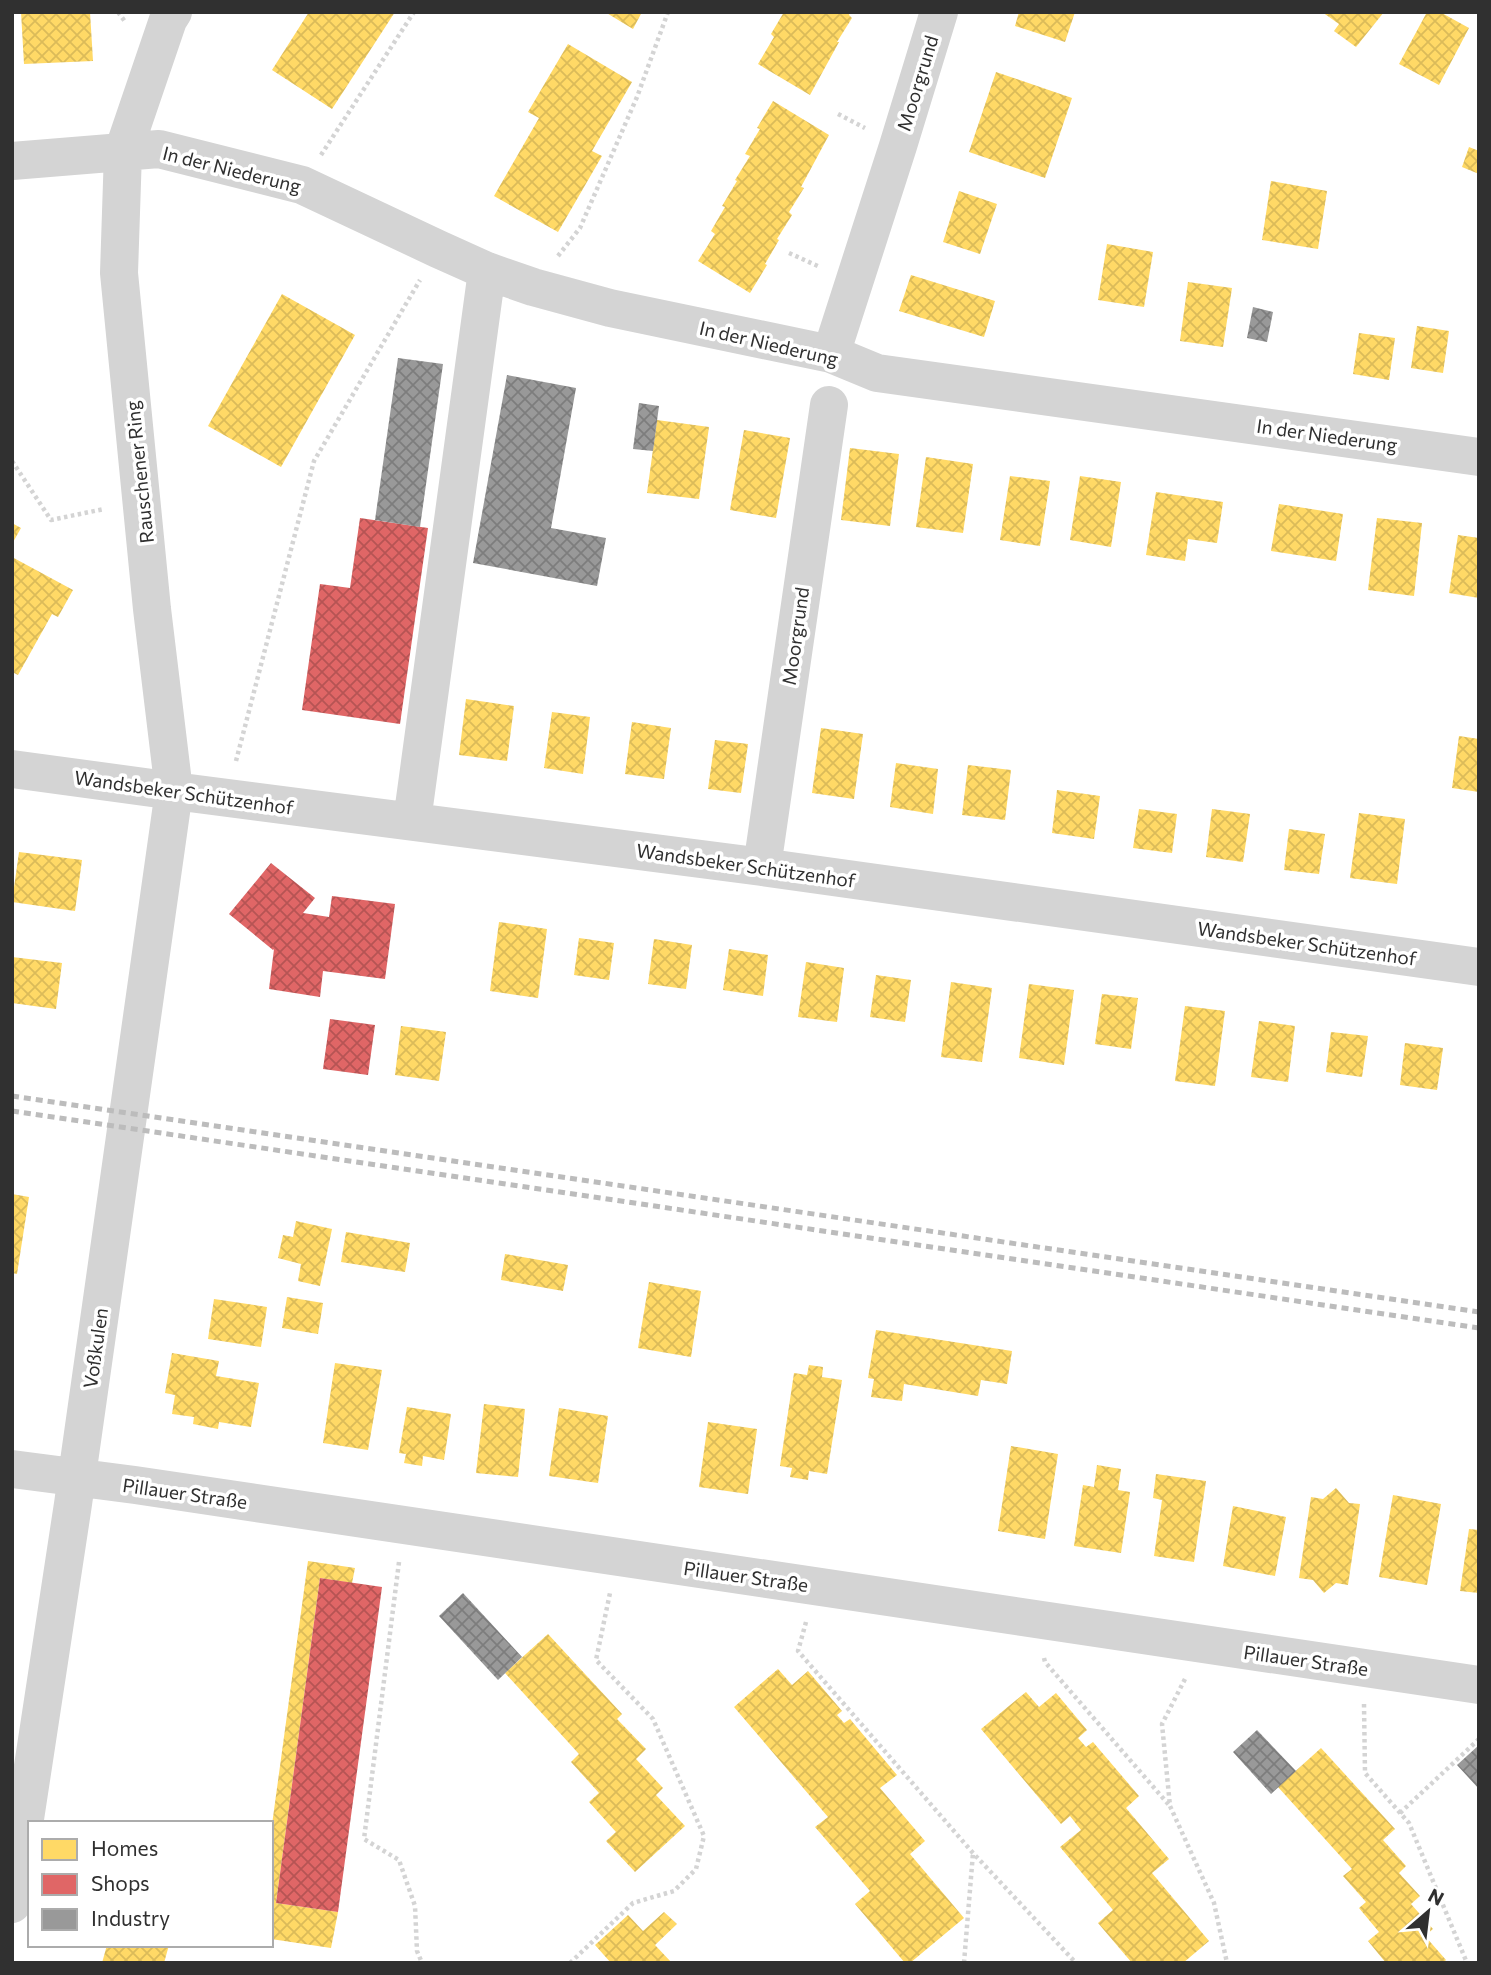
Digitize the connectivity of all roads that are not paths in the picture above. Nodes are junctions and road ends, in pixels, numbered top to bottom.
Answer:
1 (173, 12) edge
2 (939, 12) edge
3 (123, 152) junction
4 (12, 162) edge
5 (486, 271) junction
6 (831, 354) junction
7 (829, 405) dead end
8 (1479, 457) edge
9 (12, 769) edge
10 (174, 791) junction
11 (412, 821) junction
12 (762, 867) junction
13 (1479, 967) edge
14 (12, 1469) edge
15 (77, 1477) junction
16 (1479, 1685) edge
17 (12, 1904) edge

1 - 3 street, Rauschener Ring
2 - 6 street, Moorgrund
3 - 4 street
3 - 5 street, In der Niederung
3 - 10 street, Rauschener Ring
5 - 6 street, In der Niederung
5 - 11 street
6 - 8 street, In der Niederung
7 - 12 street, Moorgrund
9 - 10 street, Wandsbeker Schützenhof
10 - 11 street, Wandsbeker Schützenhof
10 - 15 street, Voßkulen
11 - 12 street, Wandsbeker Schützenhof
12 - 13 street, Wandsbeker Schützenhof
14 - 15 street, Pillauer Straße
15 - 16 street, Pillauer Straße
15 - 17 street, Voßkulen

